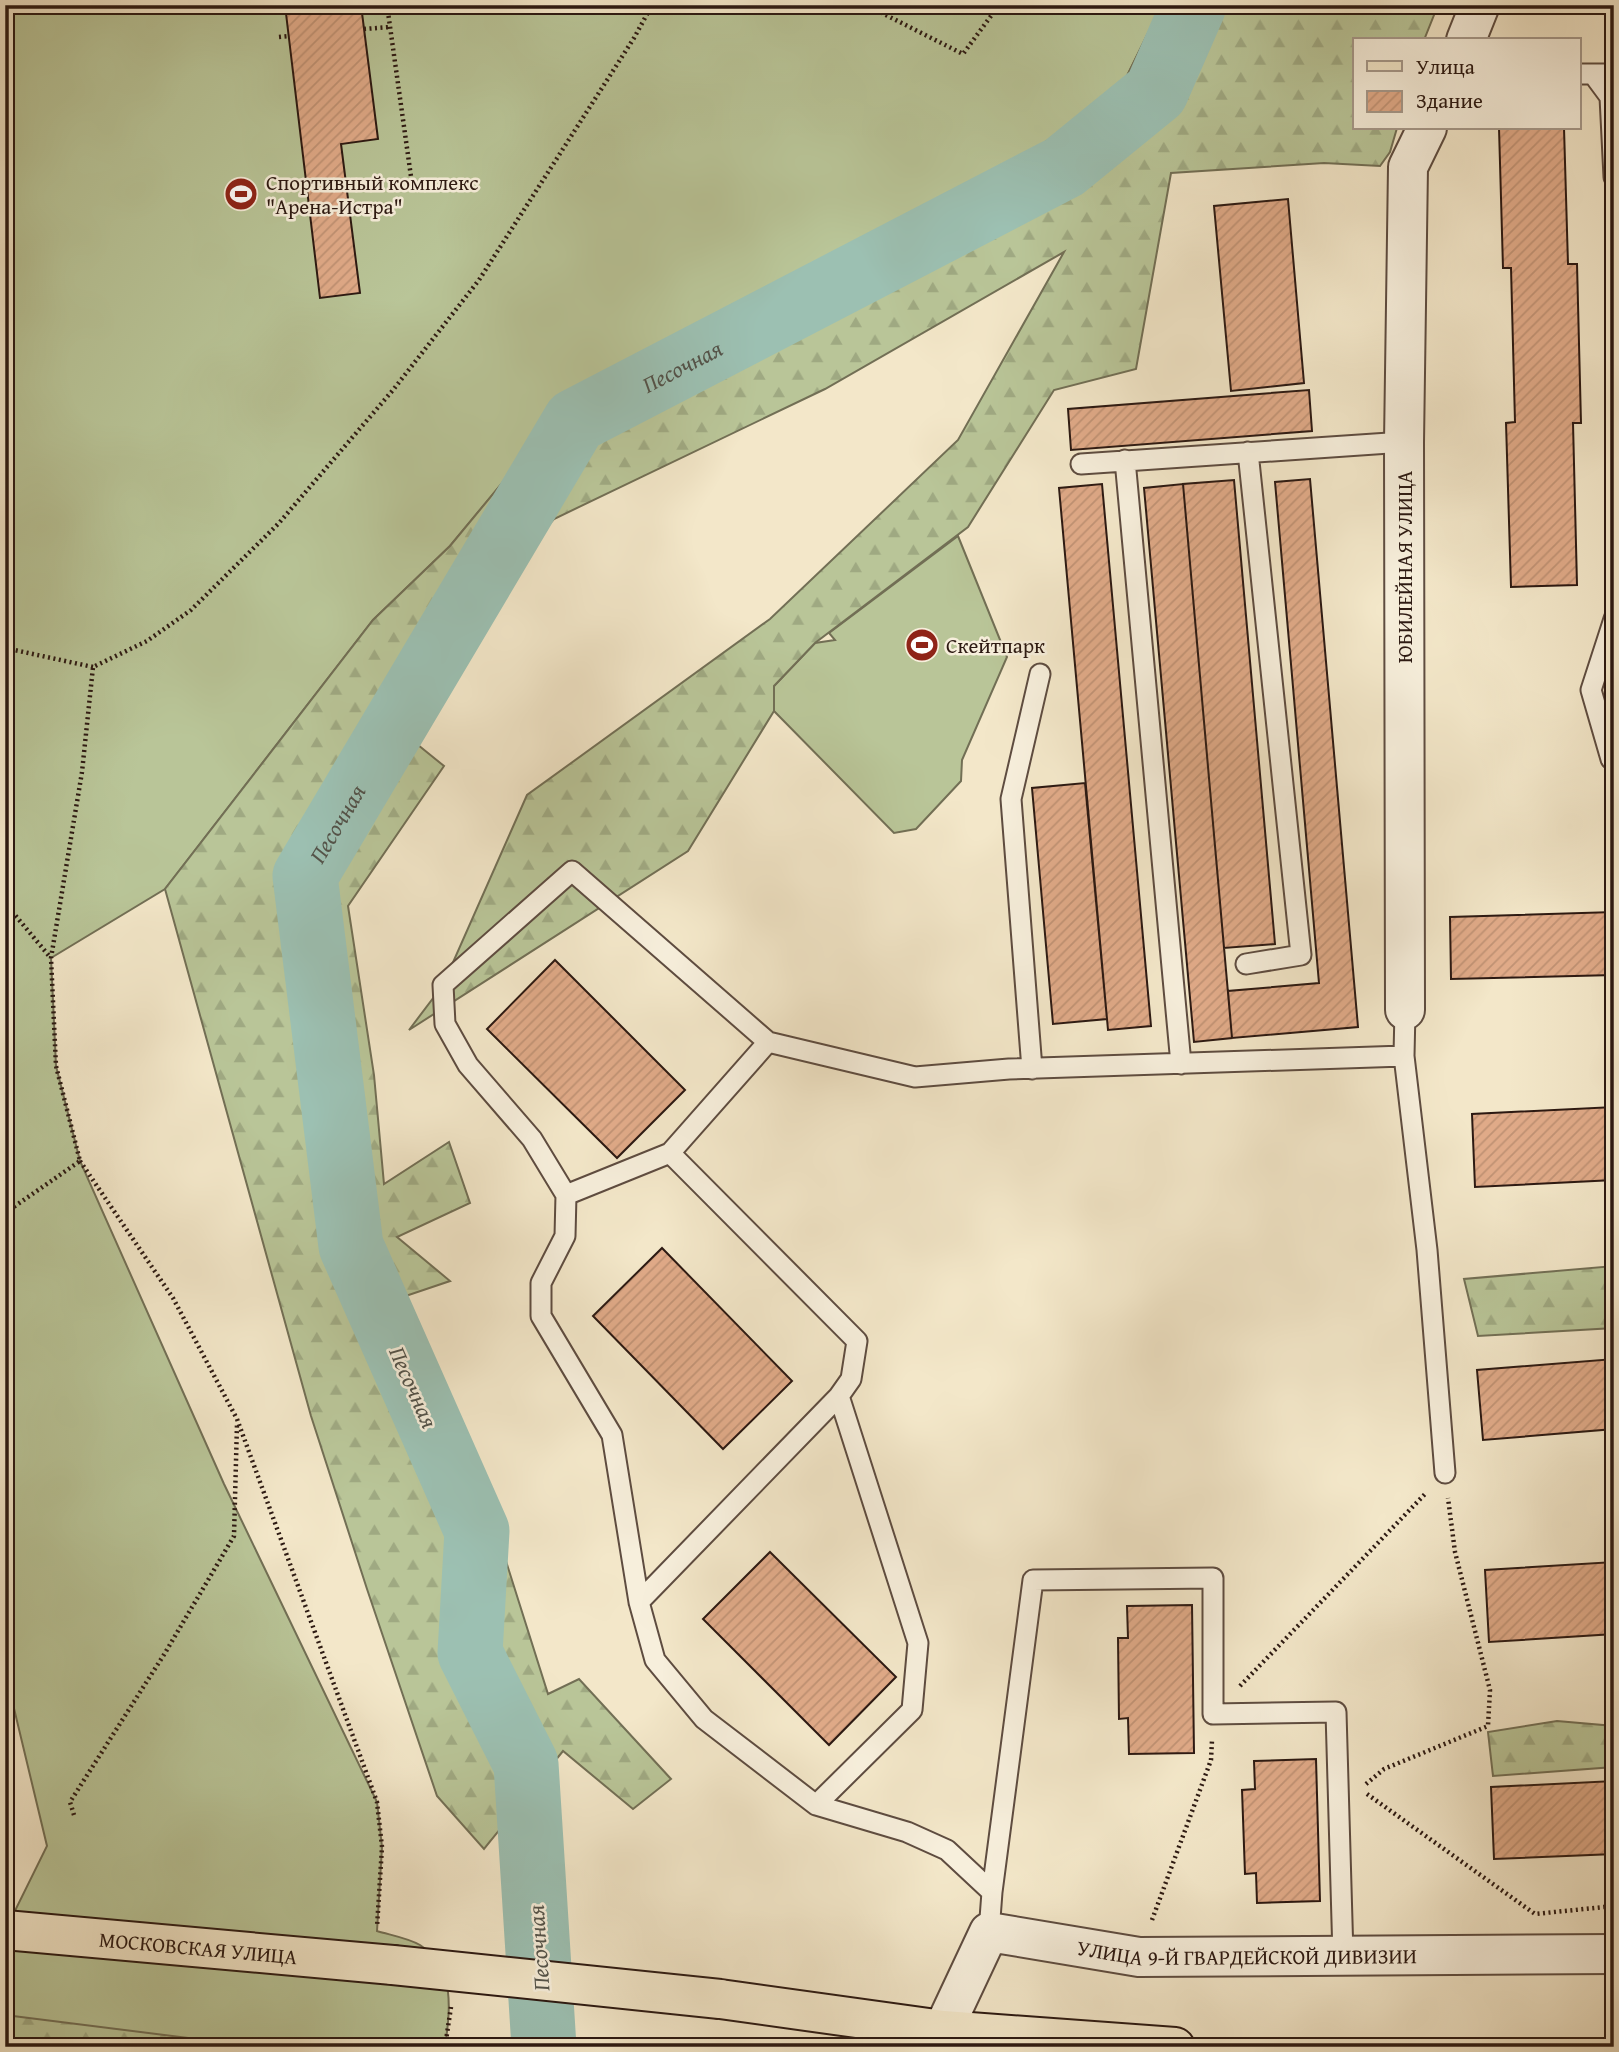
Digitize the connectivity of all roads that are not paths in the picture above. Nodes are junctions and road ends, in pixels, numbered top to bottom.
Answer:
1 (1480, 5) edge
2 (1467, 38) edge
3 (1586, 74) edge
4 (1614, 74) edge
5 (1426, 130) edge
6 (1614, 177) edge
7 (1404, 442) junction
8 (1248, 452) junction
9 (1125, 460) junction
10 (1081, 464) dead end
11 (1614, 619) edge
12 (1040, 674) dead end
13 (1611, 759) dead end
14 (1246, 964) dead end
15 (1405, 1010) joint
16 (768, 1042) junction
17 (1404, 1056) junction
18 (1181, 1064) junction
19 (1032, 1069) junction
20 (670, 1153) junction
21 (566, 1195) junction
22 (839, 1396) junction
23 (1445, 1473) road end
24 (639, 1602) junction
25 (816, 1805) junction
26 (992, 1892) junction
27 (5, 1930) edge
28 (989, 1932) junction
29 (1614, 1954) edge
30 (1343, 1956) junction
31 (943, 2030) junction
32 (1175, 2047) edge

1 - 2 street
3 - 4 lane
3 - 6 lane
5 - 7 street, ЮБИЛЕЙНАЯ УЛИЦА
7 - 8 lane
7 - 15 street, ЮБИЛЕЙНАЯ УЛИЦА
8 - 9 lane
8 - 14 lane
9 - 10 lane
9 - 18 lane
11 - 13 lane
12 - 19 lane
15 - 17 lane
16 - 19 lane
16 - 20 lane
16 - 21 lane
17 - 18 lane
17 - 23 lane
18 - 19 lane
20 - 21 lane
20 - 22 lane
21 - 24 lane
22 - 24 lane
22 - 25 lane
24 - 25 lane
25 - 26 lane
26 - 28 lane
26 - 30 lane
27 - 31 main road, МОСКОВСКАЯ УЛИЦА, bridge
28 - 30 street, УЛИЦА 9-Й ГВАРДЕЙСКОЙ ДИВИЗИИ
28 - 31 street
29 - 30 street, УЛИЦА 9-Й ГВАРДЕЙСКОЙ ДИВИЗИИ
31 - 32 main road

